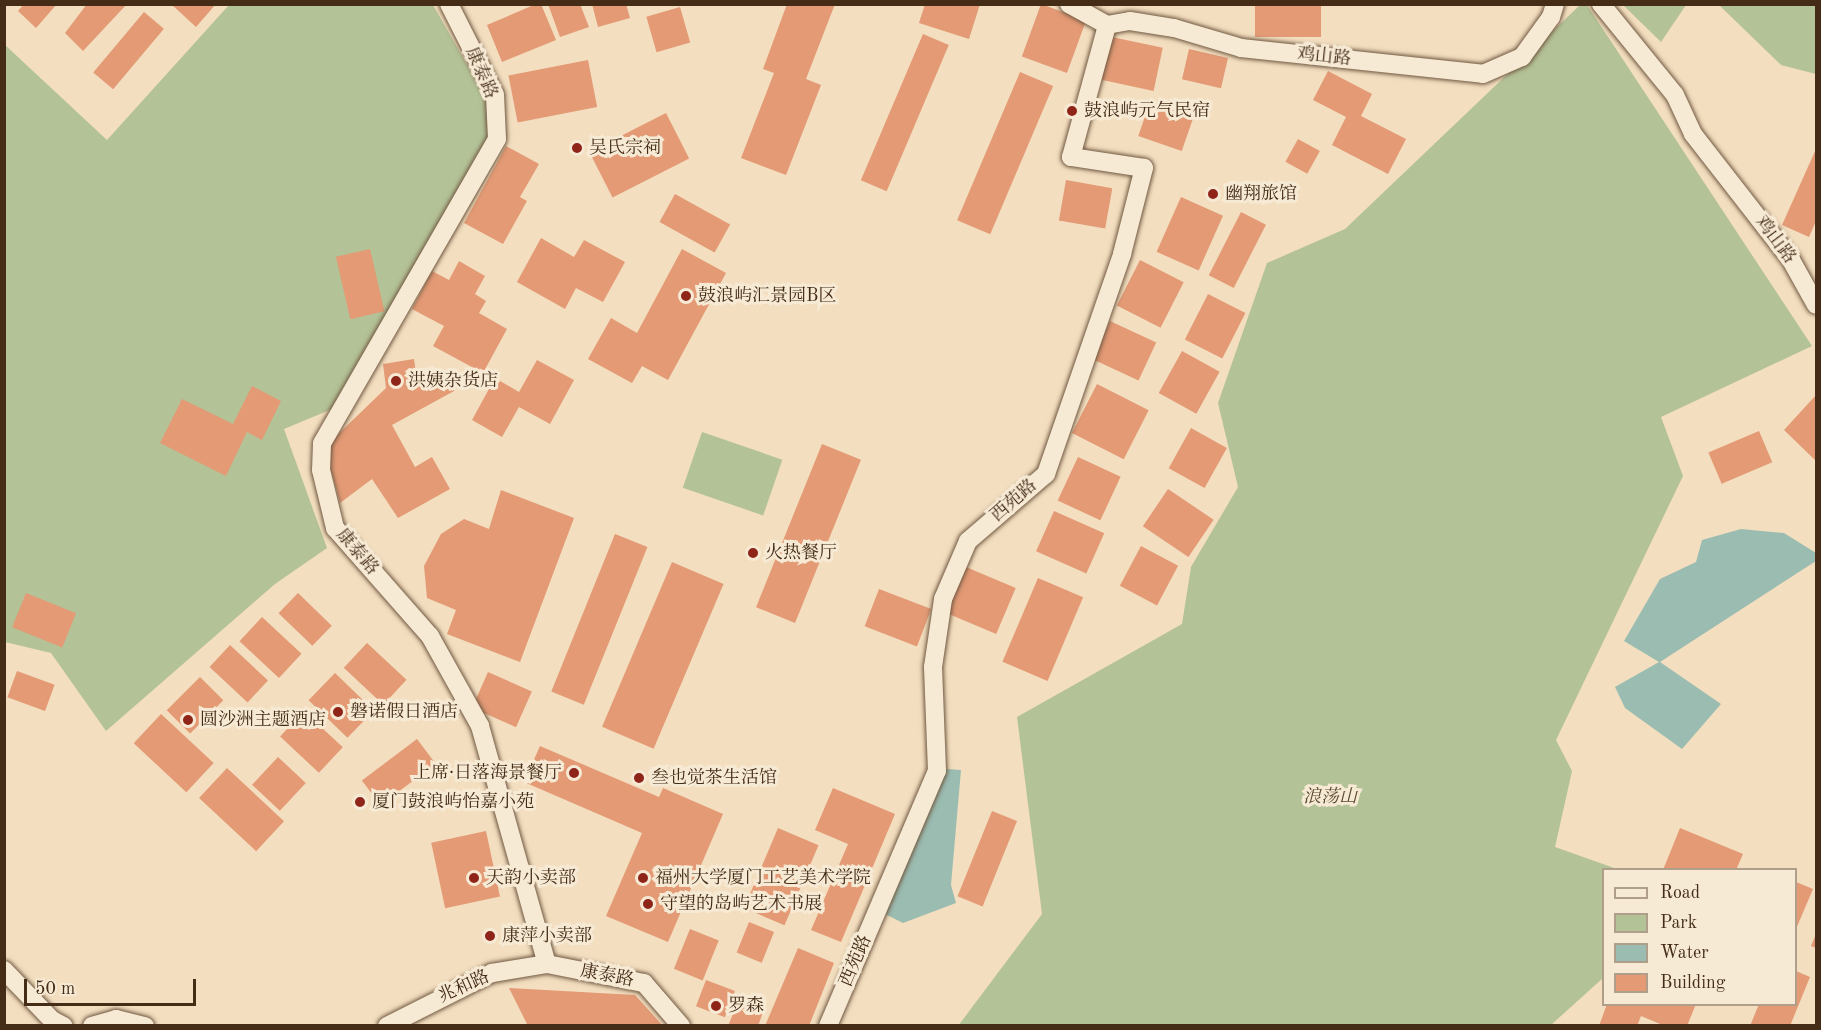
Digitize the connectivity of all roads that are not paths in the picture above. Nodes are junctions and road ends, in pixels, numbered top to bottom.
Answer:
1 (449, 4) edge
2 (1069, 4) edge
3 (1555, 4) edge
4 (1601, 4) edge
5 (1107, 26) junction
6 (1816, 305) edge
7 (547, 964) junction
8 (4, 970) edge
9 (64, 1026) edge
10 (92, 1026) edge
11 (145, 1026) edge
12 (387, 1026) edge
13 (681, 1026) edge
14 (828, 1026) edge

1 - 7 street, 康泰路
2 - 5 street
3 - 5 street, 鸡山路
4 - 6 street, 鸡山路
5 - 14 street, 西苑路
7 - 12 street, 兆和路
7 - 13 street, 康泰路
8 - 9 street
10 - 11 street

